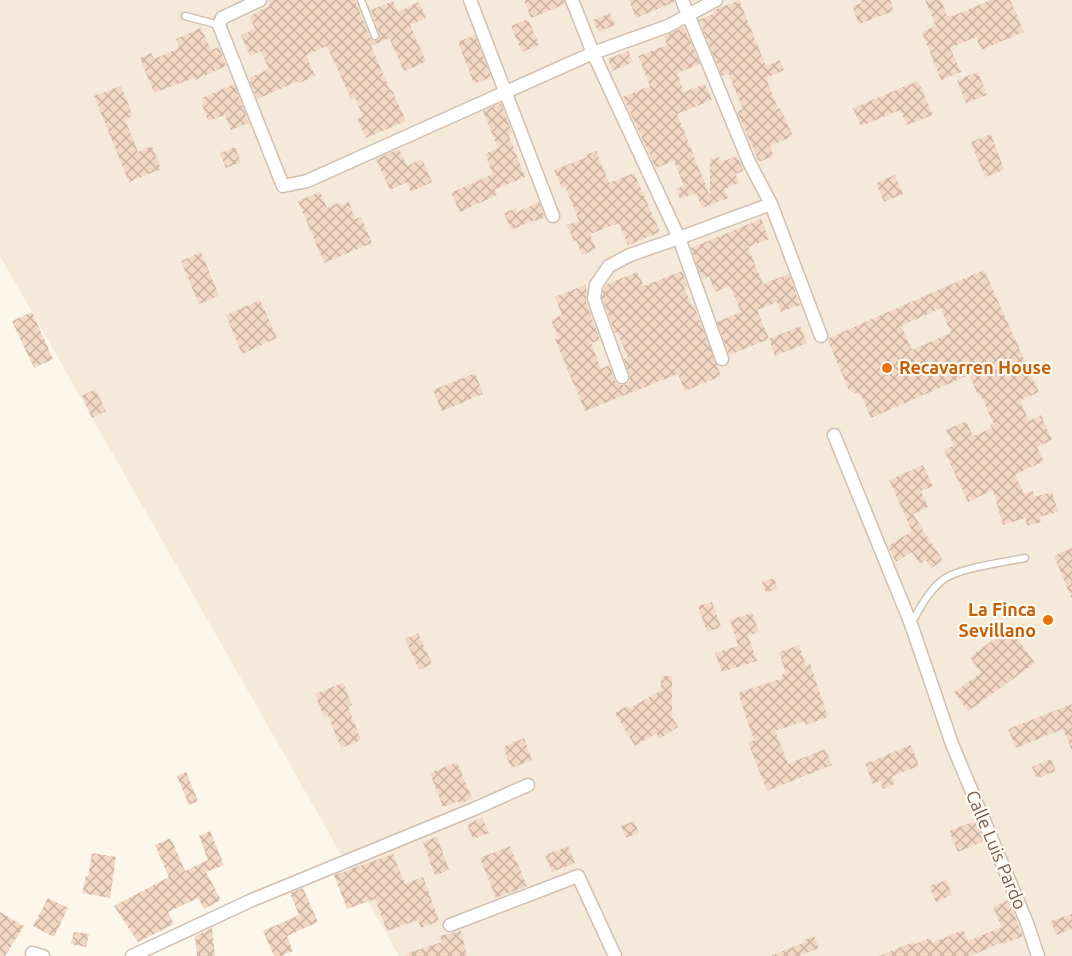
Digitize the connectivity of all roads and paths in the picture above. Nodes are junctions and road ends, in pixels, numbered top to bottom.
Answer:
1 (260, 0) edge
2 (361, 0) edge
3 (470, 0) edge
4 (572, 0) edge
5 (682, 0) edge
6 (716, 0) edge
7 (185, 16) dead end
8 (688, 16) junction
9 (219, 25) junction
10 (375, 36) dead end
11 (593, 53) junction
12 (506, 92) junction
13 (771, 204) junction
14 (553, 216) dead end
15 (679, 238) junction
16 (821, 336) dead end
17 (722, 359) dead end
18 (622, 377) dead end
19 (834, 435) dead end
20 (1025, 558) dead end
21 (911, 624) junction
22 (528, 785) dead end
23 (450, 925) dead end
24 (132, 956) edge
25 (615, 956) edge
26 (1038, 956) edge

1 - 9 street
2 - 10 lane
3 - 12 street
4 - 11 street
5 - 8 street
6 - 8 street
7 - 9 lane
8 - 11 street
8 - 13 street
9 - 12 street
11 - 12 street
11 - 15 street
12 - 14 street
13 - 15 street
13 - 16 street
15 - 17 street
15 - 18 street
19 - 21 street, Calle Luis Pardo
20 - 21 lane
21 - 26 street, Calle Luis Pardo
22 - 24 street
23 - 25 street

